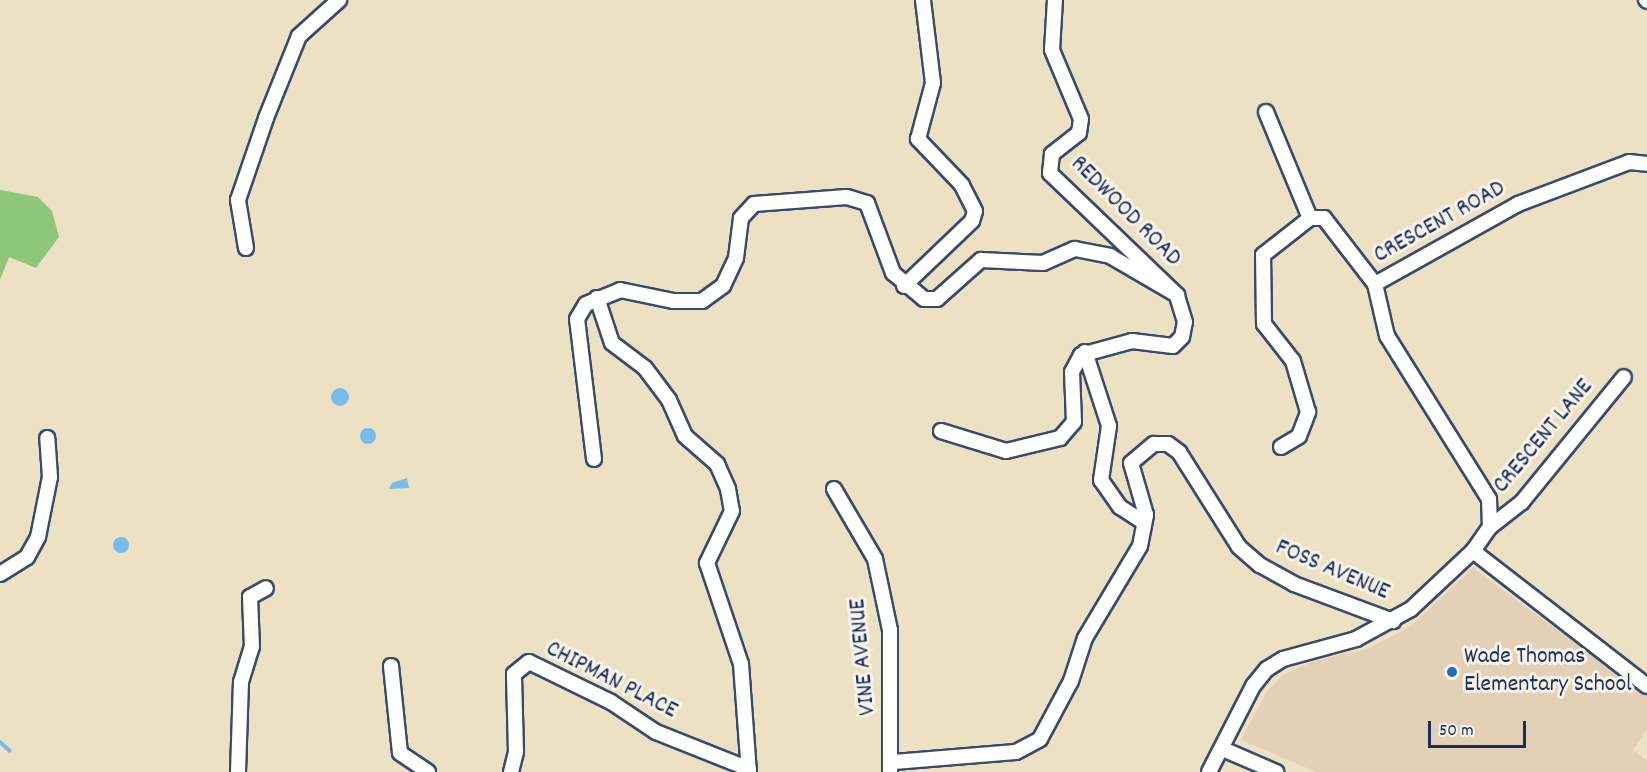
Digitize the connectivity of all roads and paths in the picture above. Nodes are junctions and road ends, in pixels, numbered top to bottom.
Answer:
1 (339, 0) edge
2 (923, 0) edge
3 (1055, 0) edge
4 (1266, 112) dead end
5 (1647, 164) edge
6 (1310, 218) junction
7 (246, 248) dead end
8 (1375, 284) junction
9 (904, 286) junction
10 (1177, 295) junction
11 (597, 297) junction
12 (1085, 352) junction
13 (1624, 377) dead end
14 (941, 431) dead end
15 (47, 438) dead end
16 (1281, 447) dead end
17 (594, 459) dead end
18 (834, 489) dead end
19 (1143, 522) junction
20 (1490, 527) junction
21 (1473, 551) junction
22 (0, 574) edge
23 (266, 588) dead end
24 (1393, 621) junction
25 (391, 666) dead end
26 (1647, 686) edge
27 (1225, 750) junction
28 (892, 767) edge
29 (749, 771) edge
30 (238, 772) edge
31 (428, 772) edge
32 (511, 772) edge
33 (1209, 772) edge
34 (1276, 772) edge

1 - 7 street
2 - 9 street
3 - 10 street, REDWOOD ROAD
4 - 6 street
5 - 8 street, CRESCENT ROAD
6 - 8 street
6 - 16 street
8 - 20 street, CRESCENT ROAD
9 - 10 street
9 - 11 street
10 - 12 street
11 - 17 street
11 - 29 street
12 - 14 street
12 - 19 street
13 - 20 street, CRESCENT LANE
15 - 22 street
18 - 28 street, VINE AVENUE
19 - 24 street, FOSS AVENUE
19 - 28 street
20 - 21 street, CRESCENT LANE
21 - 24 street, CRESCENT LANE
21 - 26 street
23 - 30 street
24 - 27 street
25 - 31 street
27 - 33 street
27 - 34 street
29 - 32 street, CHIPMAN PLACE

